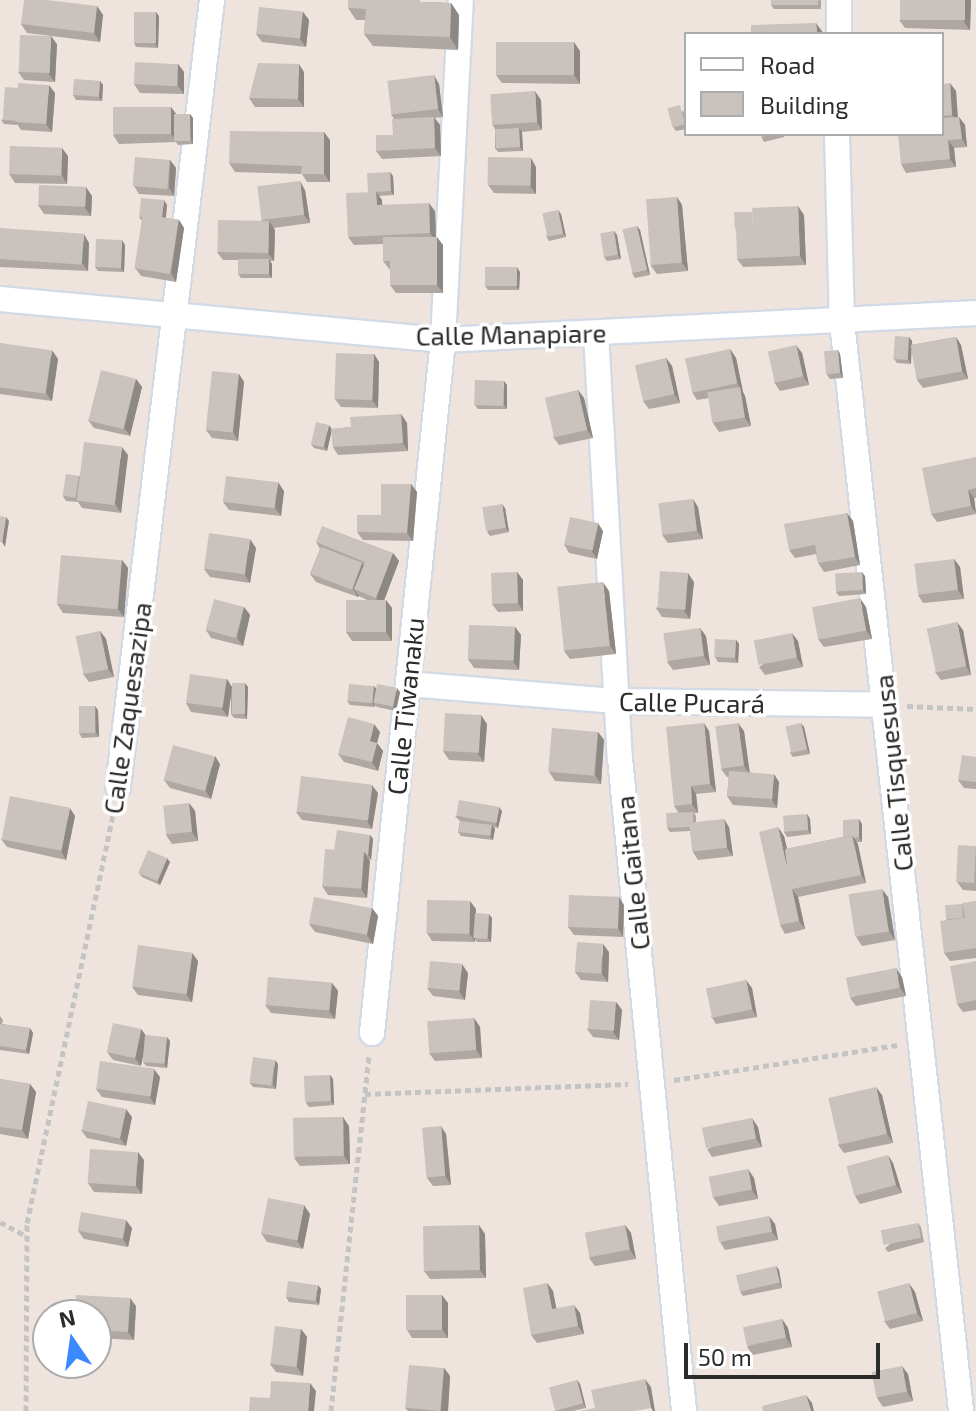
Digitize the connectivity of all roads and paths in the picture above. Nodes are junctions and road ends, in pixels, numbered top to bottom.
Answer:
1 (212, 0) edge
2 (461, 0) edge
3 (839, 0) edge
4 (839, 32) edge
5 (837, 136) edge
6 (0, 299) edge
7 (976, 313) edge
8 (180, 316) junction
9 (842, 322) junction
10 (596, 333) junction
11 (443, 340) junction
12 (408, 684) junction
13 (616, 701) junction
14 (886, 705) junction
15 (976, 709) edge
16 (118, 787) joint
17 (372, 1033) joint
18 (0, 1222) edge
19 (26, 1236) junction
20 (26, 1411) edge
21 (331, 1411) edge
22 (684, 1411) edge
23 (961, 1411) edge

1 - 8 street, Calle Zaquesazipa
2 - 11 street, Calle Tiwanaku
3 - 4 street
5 - 9 street, Calle Tisquesusa
6 - 8 street, Calle Manapiare
7 - 9 street, Calle Manapiare
8 - 11 street, Calle Manapiare
8 - 16 street, Calle Zaquesazipa
9 - 10 street, Calle Manapiare
9 - 14 street, Calle Tisquesusa
10 - 11 street, Calle Manapiare
10 - 13 street, Calle Gaitana
11 - 12 street, Calle Tiwanaku
12 - 13 street, Calle Pucará
12 - 17 street, Calle Tiwanaku
13 - 14 street, Calle Pucará
13 - 22 street, Calle Gaitana
14 - 15 path
14 - 23 street, Calle Tisquesusa
16 - 19 path, Calle Zaquesazipa
17 - 21 path
18 - 19 path
19 - 20 path, Calle Zaquesazipa

